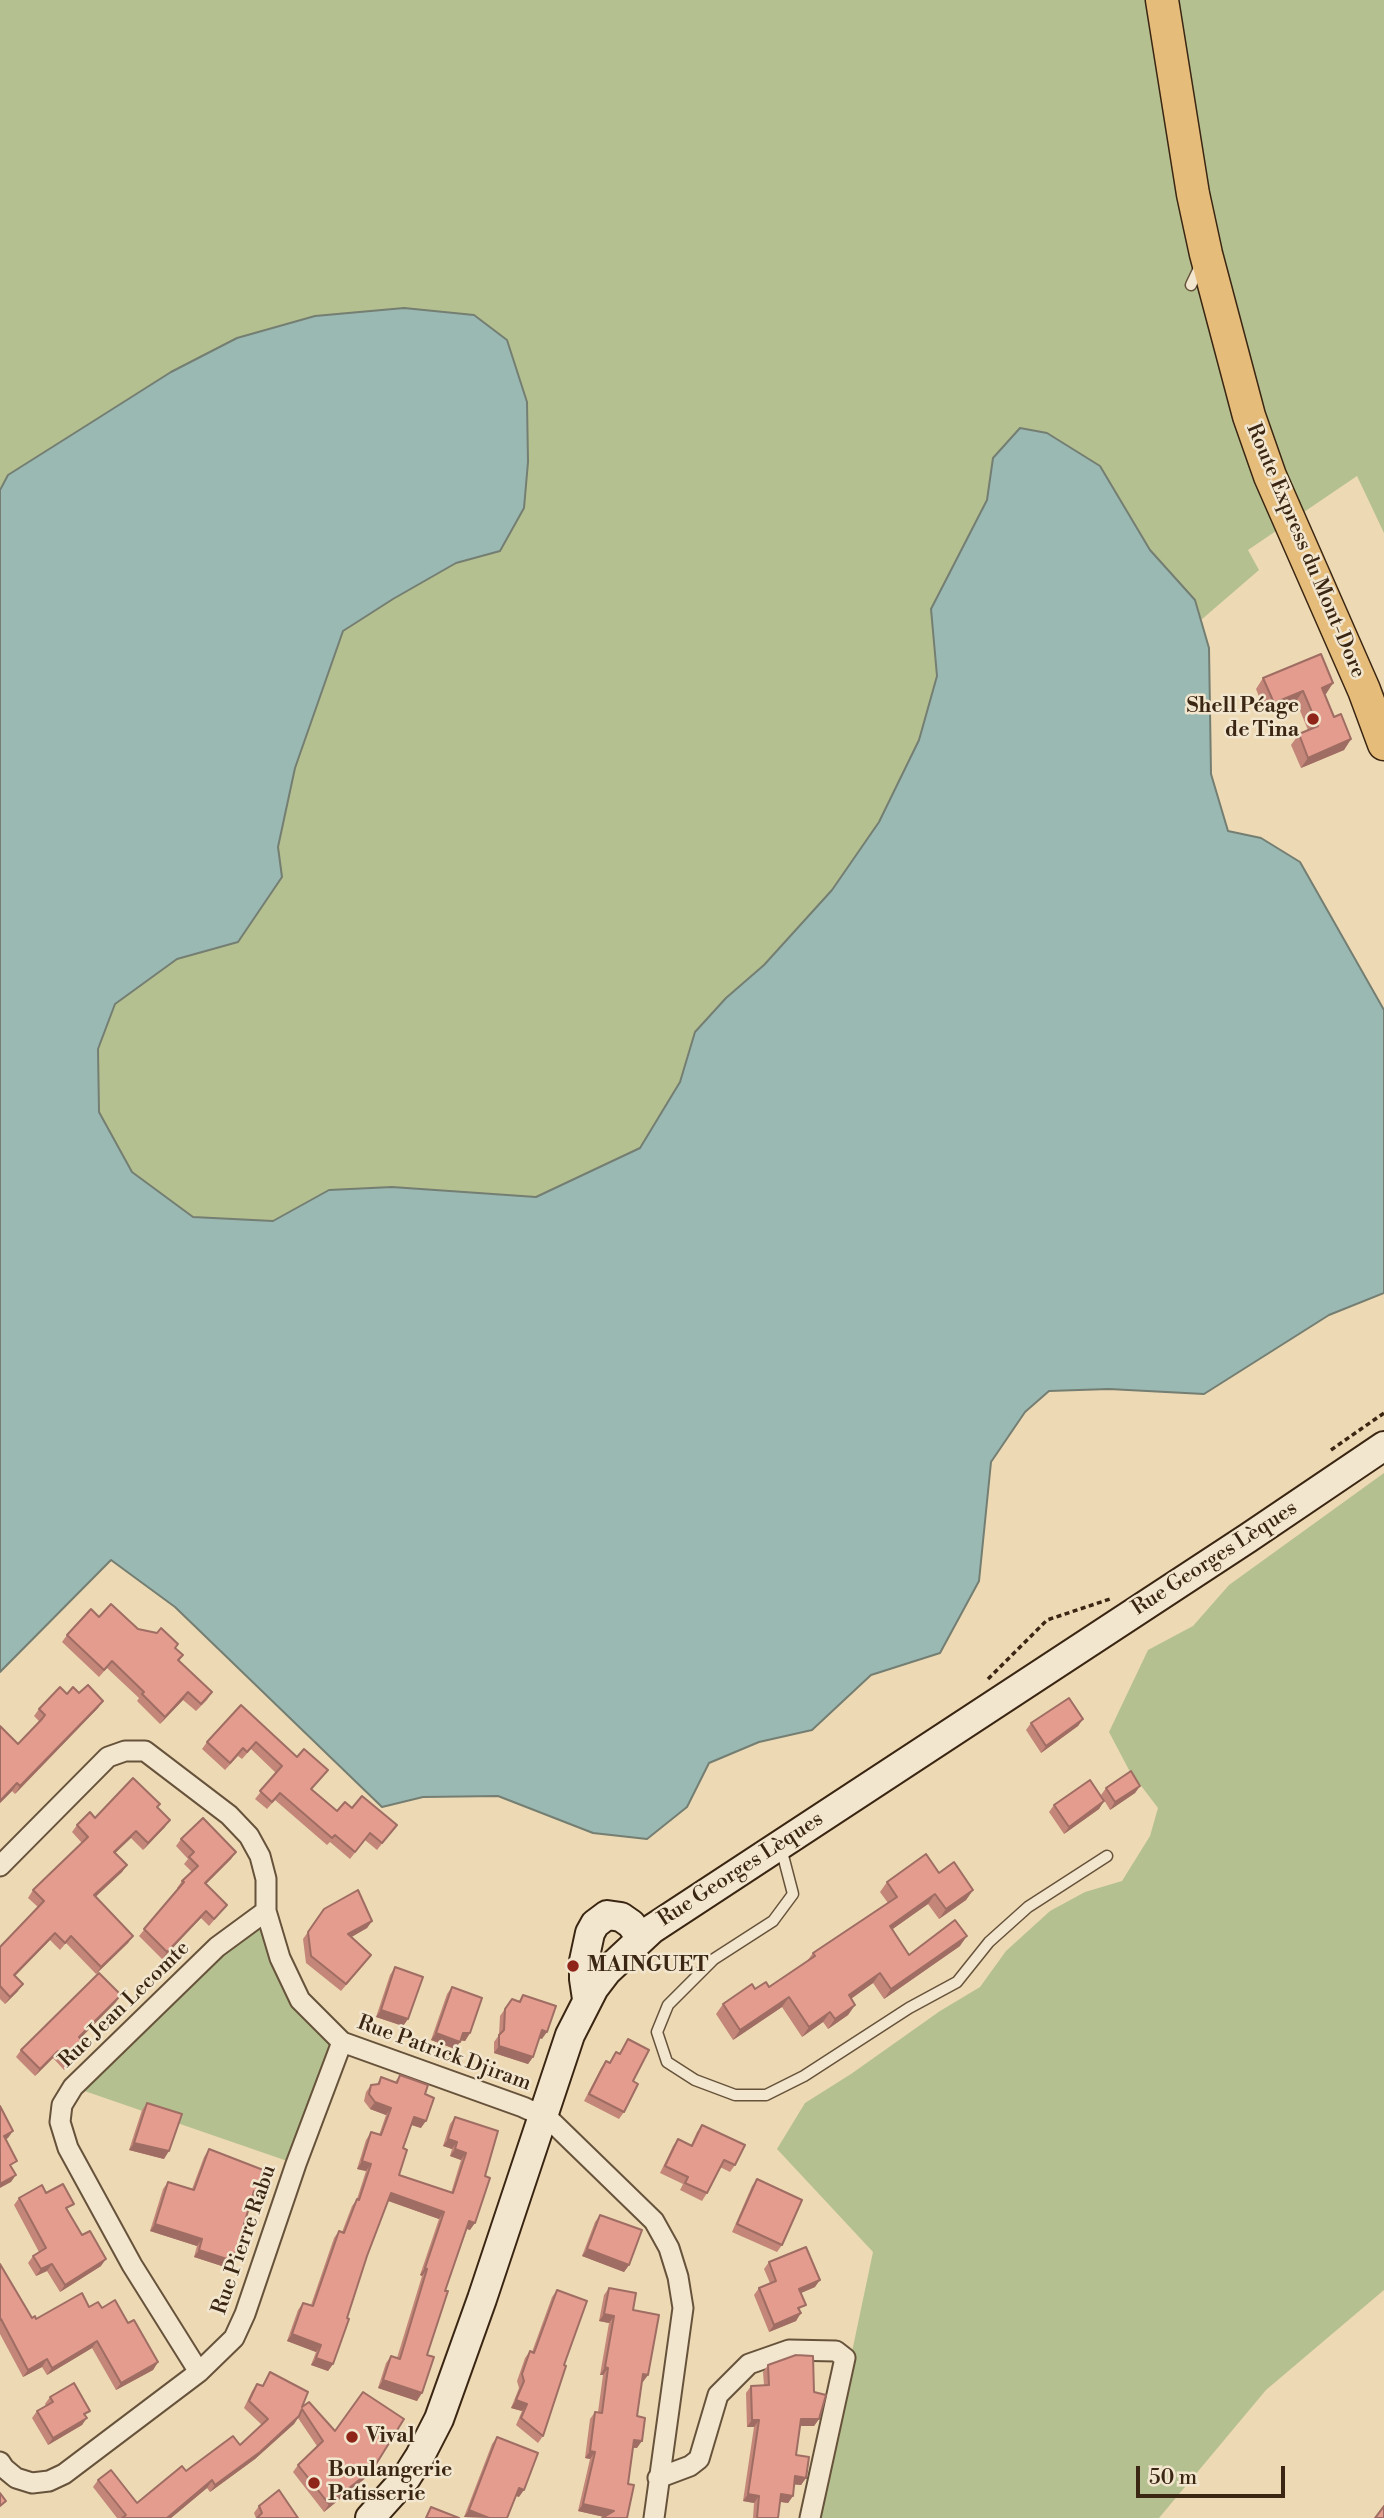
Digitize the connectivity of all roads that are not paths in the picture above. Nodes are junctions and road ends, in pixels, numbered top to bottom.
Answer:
1 (1162, 0) edge
2 (1206, 254) junction
3 (1191, 285) dead end
4 (1374, 700) edge
5 (1384, 744) edge
6 (1384, 1446) edge
7 (780, 1844) junction
8 (1107, 1856) dead end
9 (0, 1866) edge
10 (266, 1911) junction
11 (641, 1938) junction
12 (587, 1999) junction
13 (342, 2042) junction
14 (542, 2115) junction
15 (199, 2371) junction
16 (0, 2462) edge
17 (659, 2478) junction
18 (370, 2518) edge
19 (654, 2518) edge
20 (810, 2518) edge

1 - 2 main road, Route Express du Mont-Dore
2 - 3 lane
2 - 4 main road, Route Express du Mont-Dore
4 - 5 main road, Route Express du Mont-Dore
6 - 7 main road, Rue Georges Lèques
7 - 8 lane
7 - 11 main road, Rue Georges Lèques
9 - 10 street, Rue Patrick Djiram
10 - 13 street, Rue Patrick Djiram
10 - 15 street, Rue Jean Lecomte
11 - 12 main road, Rue Georges Lèques
11 - 12 main road
12 - 14 main road, Rue Georges Lèques
13 - 14 street, Rue Patrick Djiram
13 - 15 street, Rue Pierre Rabu
14 - 17 street, Rue Patrick Djiram
14 - 18 main road, Rue Georges Lèques
15 - 16 street, Rue Pierre Rabu
17 - 19 street, Rue Patrick Djiram
17 - 20 street

